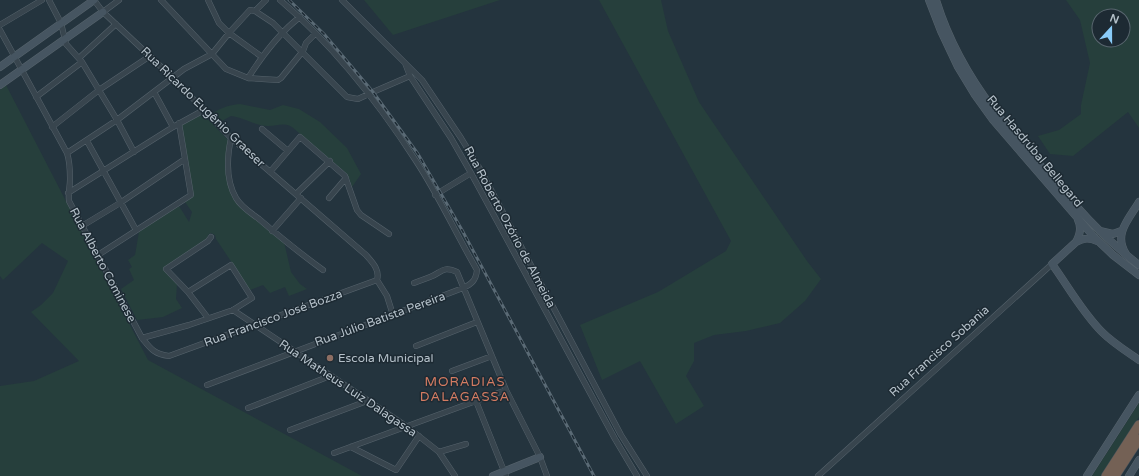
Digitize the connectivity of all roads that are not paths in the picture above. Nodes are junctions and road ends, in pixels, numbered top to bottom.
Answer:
1 (42, 0) edge
2 (49, 0) edge
3 (94, 0) edge
4 (119, 0) edge
5 (161, 0) edge
6 (208, 0) edge
7 (266, 0) edge
8 (280, 0) edge
9 (342, 0) edge
10 (929, 0) edge
11 (936, 0) edge
12 (255, 11) junction
13 (103, 12) junction
14 (300, 17) junction
15 (61, 23) junction
16 (116, 24) junction
17 (0, 25) edge
18 (0, 30) edge
19 (228, 33) junction
20 (283, 33) junction
21 (316, 34) junction
22 (64, 38) junction
23 (303, 51) junction
24 (212, 54) junction
25 (150, 56) junction
26 (14, 57) junction
27 (262, 57) junction
28 (80, 60) junction
29 (405, 62) junction
30 (0, 67) edge
31 (21, 70) junction
32 (410, 76) junction
33 (173, 78) junction
34 (248, 78) junction
35 (0, 85) edge
36 (99, 90) junction
37 (154, 92) junction
38 (368, 94) junction
39 (36, 97) junction
40 (204, 110) junction
41 (117, 120) junction
42 (179, 123) junction
43 (52, 126) junction
44 (173, 127) junction
45 (262, 129) dead end
46 (231, 138) junction
47 (87, 141) junction
48 (134, 152) junction
49 (288, 152) junction
50 (67, 153) junction
51 (185, 159) junction
52 (330, 161) junction
53 (103, 172) junction
54 (270, 172) junction
55 (471, 173) junction
56 (346, 178) junction
57 (68, 193) junction
58 (296, 194) junction
59 (435, 195) junction
60 (301, 198) junction
61 (329, 198) dead end
62 (1139, 202) edge
63 (120, 203) junction
64 (1076, 217) junction
65 (82, 226) junction
66 (136, 230) junction
67 (272, 231) junction
68 (1098, 231) junction
69 (1121, 232) junction
70 (388, 234) dead end
71 (211, 237) dead end
72 (1076, 242) junction
73 (1099, 242) junction
74 (98, 255) junction
75 (1129, 258) junction
76 (1052, 264) junction
77 (1139, 266) edge
78 (323, 270) dead end
79 (1139, 275) edge
80 (377, 280) junction
81 (414, 283) dead end
82 (463, 288) junction
83 (188, 292) junction
84 (233, 310) junction
85 (393, 315) junction
86 (208, 318) junction
87 (559, 320) junction
88 (478, 322) junction
89 (553, 323) junction
90 (254, 325) junction
91 (142, 338) junction
92 (570, 340) junction
93 (564, 343) junction
94 (416, 346) dead end
95 (293, 351) junction
96 (169, 356) joint
97 (492, 356) junction
98 (1139, 360) edge
99 (452, 371) dead end
100 (330, 376) junction
101 (207, 384) dead end
102 (506, 390) junction
103 (1139, 395) edge
104 (476, 401) junction
105 (367, 402) junction
106 (248, 408) dead end
107 (1139, 425) edge
108 (406, 426) junction
109 (290, 430) dead end
110 (621, 435) junction
111 (419, 436) junction
112 (615, 439) junction
113 (1139, 439) edge
114 (466, 444) dead end
115 (351, 447) junction
116 (629, 449) junction
117 (439, 452) junction
118 (334, 453) dead end
119 (623, 453) junction
120 (540, 457) junction
121 (1138, 461) edge
122 (505, 474) edge
123 (645, 475) edge
124 (455, 476) edge
125 (493, 476) edge
126 (547, 476) edge
127 (638, 476) edge
128 (818, 476) edge
129 (1086, 476) edge
130 (1106, 476) edge
131 (1114, 476) edge
132 (1128, 476) edge

1 - 17 street
2 - 15 street
3 - 13 street, Rua Ricardo Eugênio Graeser
3 - 15 street
4 - 13 street
5 - 24 street
6 - 19 street
7 - 12 street
8 - 14 street
9 - 29 street, Rua Roberto Ozório de Almeida
10 - 64 street, Rua Hasdrúbal Bellegard
11 - 68 street, Rua Hasdrúbal Bellegard
12 - 19 street
12 - 20 street
13 - 16 street, Rua Ricardo Eugênio Graeser
13 - 22 street
14 - 20 street
14 - 21 street
15 - 22 street
15 - 26 street
16 - 25 street, Rua Ricardo Eugênio Graeser
16 - 28 street
18 - 26 street, Rua Alberto Cominese
19 - 24 street
19 - 27 street
20 - 23 street
20 - 27 street
21 - 23 street
21 - 38 street
22 - 28 street
22 - 31 street
23 - 34 street
23 - 38 street
24 - 33 street
24 - 34 street
25 - 33 street, Rua Ricardo Eugênio Graeser
25 - 36 street
26 - 30 street
26 - 31 street, Rua Alberto Cominese
27 - 34 street
28 - 36 street
28 - 39 street
29 - 32 street
29 - 87 street, Rua Roberto Ozório de Almeida
31 - 35 street
31 - 39 street, Rua Alberto Cominese
32 - 38 street
32 - 55 street
33 - 37 street
33 - 40 street, Rua Ricardo Eugênio Graeser
36 - 41 street
36 - 43 street
37 - 41 street
37 - 44 street
38 - 59 street
39 - 43 street, Rua Alberto Cominese
40 - 42 street
40 - 46 street, Rua Ricardo Eugênio Graeser
41 - 47 street
41 - 48 street
42 - 44 street
42 - 51 street
43 - 50 street, Rua Alberto Cominese
44 - 48 street
45 - 49 street
46 - 54 street, Rua Ricardo Eugênio Graeser
46 - 67 street
47 - 50 street
47 - 53 street
48 - 53 street
49 - 52 street
49 - 54 street
50 - 57 street, Rua Alberto Cominese
51 - 63 street
51 - 66 street
52 - 56 street
52 - 58 street
53 - 57 street
53 - 63 street
54 - 58 street, Rua Ricardo Eugênio Graeser
55 - 59 street
55 - 89 street
56 - 61 street
56 - 70 street
57 - 65 street, Rua Alberto Cominese
58 - 60 street, Rua Ricardo Eugênio Graeser
59 - 82 street
60 - 67 street
60 - 80 street, Rua Ricardo Eugênio Graeser
62 - 69 street
63 - 65 street
63 - 66 street
64 - 72 street
64 - 73 street, Rua Hasdrúbal Bellegard
65 - 74 street, Rua Alberto Cominese
66 - 74 street
67 - 78 street
68 - 69 street
68 - 75 street, Rua Hasdrúbal Bellegard
69 - 75 street
71 - 83 street
72 - 73 street
72 - 76 street, Rua Francisco Sobania
73 - 79 street, Rua Hasdrúbal Bellegard
74 - 91 street, Rua Alberto Cominese
75 - 77 street, Rua Hasdrúbal Bellegard
76 - 98 street
76 - 128 street, Rua Francisco Sobania
80 - 85 street
80 - 90 street, Rua Francisco José Bozza
81 - 82 street
82 - 85 street, Rua Júlio Batista Pereira
82 - 88 street
83 - 84 street
83 - 86 street
84 - 86 street
84 - 90 street, Rua Matheus Luiz Dalagassa
85 - 95 street, Rua Júlio Batista Pereira
86 - 91 street
87 - 89 street
87 - 92 street, Rua Roberto Ozório de Almeida
88 - 94 street
88 - 97 street
89 - 93 street
90 - 95 street, Rua Matheus Luiz Dalagassa
90 - 96 street, Rua Francisco José Bozza
91 - 96 street, Rua Alberto Cominese
92 - 93 street
92 - 110 street, Rua Roberto Ozório de Almeida
93 - 112 street
95 - 100 street, Rua Matheus Luiz Dalagassa
95 - 101 street, Rua Júlio Batista Pereira
97 - 99 street
97 - 102 street
100 - 105 street, Rua Matheus Luiz Dalagassa
100 - 106 street
102 - 104 street
102 - 120 street
103 - 129 street
104 - 108 street
104 - 122 street
105 - 108 street, Rua Matheus Luiz Dalagassa
105 - 109 street
107 - 130 highway
108 - 111 street, Rua Matheus Luiz Dalagassa
108 - 115 street
110 - 112 street
110 - 116 street, Rua Roberto Ozório de Almeida
111 - 115 street
111 - 117 street, Rua Matheus Luiz Dalagassa
112 - 119 street
113 - 131 highway
114 - 117 street
115 - 118 street
116 - 119 street
116 - 123 street, Rua Roberto Ozório de Almeida
117 - 124 street, Rua Matheus Luiz Dalagassa
119 - 127 street
120 - 122 street
120 - 126 street
121 - 132 street
122 - 125 street

